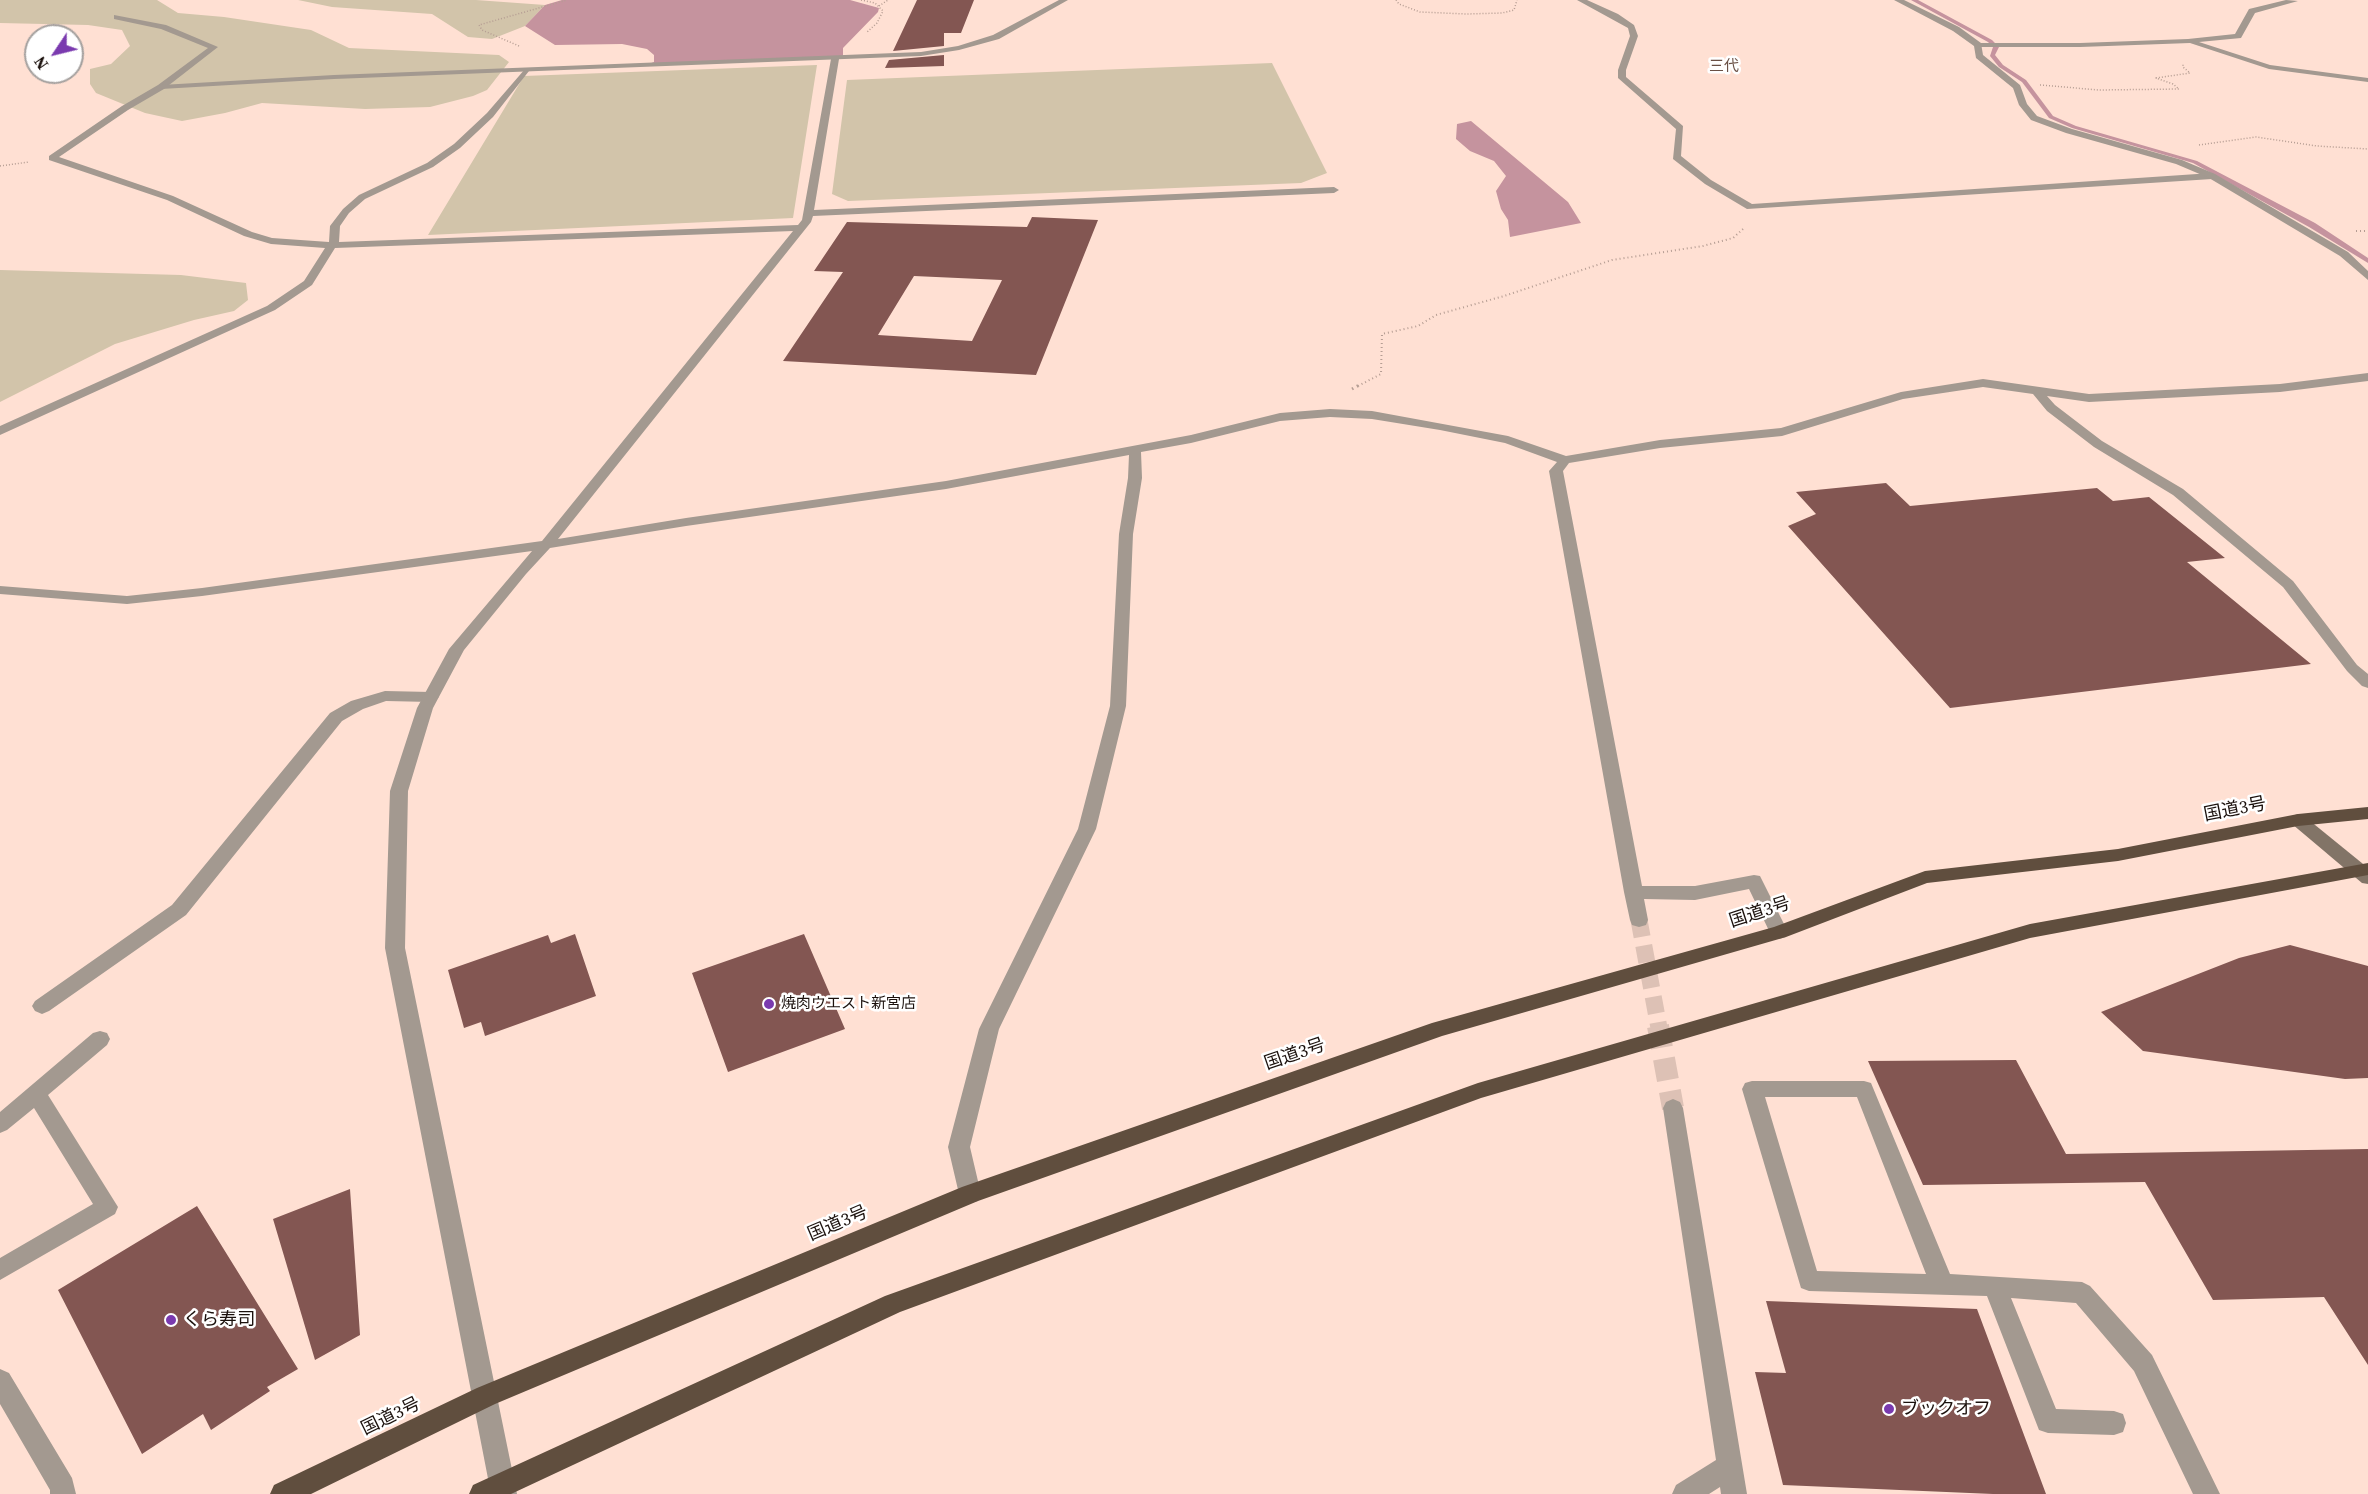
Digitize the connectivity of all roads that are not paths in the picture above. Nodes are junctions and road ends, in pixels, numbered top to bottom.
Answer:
1 (1064, 0) edge
2 (1581, 0) edge
3 (1898, 0) edge
4 (2290, 0) edge
5 (117, 17) dead end
6 (2188, 41) junction
7 (1978, 45) junction
8 (835, 59) junction
9 (525, 71) junction
10 (2368, 80) edge
11 (161, 87) junction
12 (2212, 176) junction
13 (1334, 190) dead end
14 (808, 213) junction
15 (800, 228) junction
16 (333, 245) junction
17 (2368, 277) edge
18 (2368, 377) edge
19 (2037, 391) junction
20 (0, 431) edge
21 (1136, 450) junction
22 (1565, 460) junction
23 (546, 545) junction
24 (0, 590) edge
25 (2368, 683) edge
26 (431, 697) junction
27 (2368, 813) edge
28 (2298, 820) junction
29 (2365, 872) edge
30 (1633, 892) junction
31 (1639, 920) tunnel mouth
32 (1779, 932) junction
33 (42, 1006) dead end
34 (100, 1039) dead end
35 (36, 1093) junction
36 (1673, 1108) tunnel mouth
37 (0, 1124) edge
38 (970, 1194) junction
39 (0, 1270) edge
40 (1942, 1284) junction
41 (1995, 1286) junction
42 (0, 1381) edge
43 (486, 1396) junction
44 (2114, 1423) dead end
45 (1729, 1467) junction
46 (497, 1490) edge
47 (63, 1494) edge
48 (283, 1494) edge
49 (1685, 1494) edge
50 (1734, 1494) edge
51 (2207, 1494) edge

1 - 8 street
2 - 12 street
3 - 7 street
4 - 6 street
5 - 11 street
6 - 7 street
6 - 10 street
7 - 12 street
8 - 9 street
8 - 14 street
9 - 11 street
9 - 16 street
11 - 16 street
12 - 17 street
13 - 14 street
14 - 15 street
15 - 16 street
15 - 23 street
16 - 20 street
18 - 19 street
19 - 22 street
19 - 25 street
21 - 22 street
21 - 23 street
21 - 38 street
22 - 30 street
23 - 24 street
23 - 26 street
26 - 33 street
26 - 43 street
27 - 28 highway, 国道3号
28 - 29 main road
28 - 32 highway, 国道3号
29 - 46 highway
30 - 31 street
30 - 32 street
32 - 38 highway, 国道3号
34 - 35 street
35 - 37 street
35 - 39 street
36 - 45 street
38 - 43 highway, 国道3号
40 - 40 street
40 - 41 street
41 - 44 street
41 - 51 street
42 - 47 street
43 - 46 street
43 - 48 highway, 国道3号
45 - 49 street
45 - 50 street

